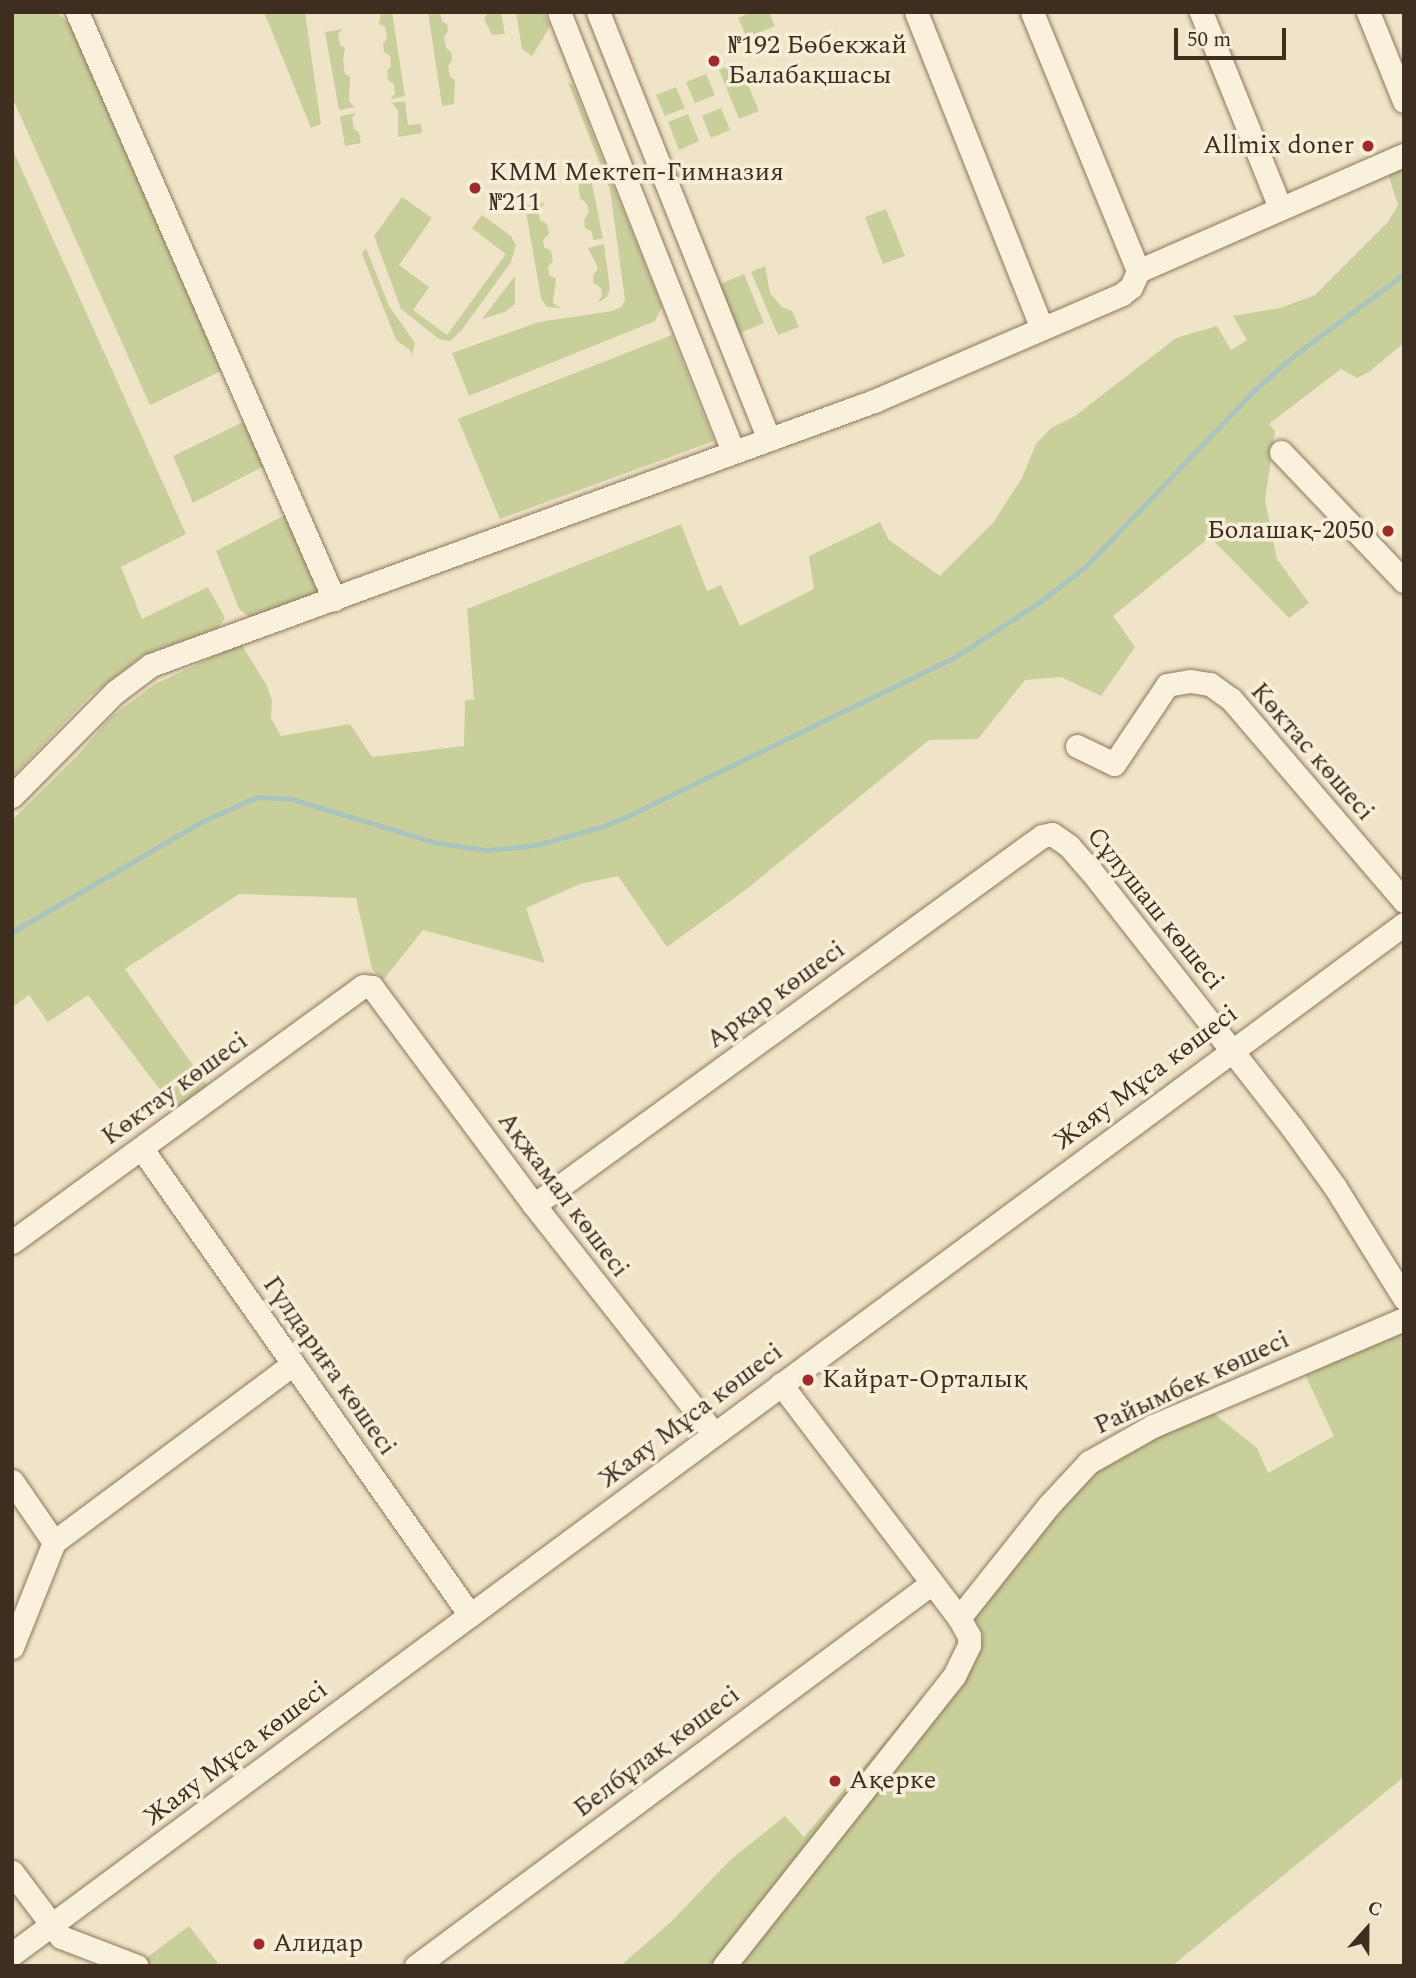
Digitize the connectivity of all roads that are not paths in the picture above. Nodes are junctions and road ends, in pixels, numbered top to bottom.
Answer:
1 (77, 12) edge
2 (559, 12) edge
3 (598, 12) edge
4 (916, 12) edge
5 (1032, 12) edge
6 (1201, 12) edge
7 (1368, 12) edge
8 (1404, 101) edge
9 (1404, 155) edge
10 (1280, 208) junction
11 (1138, 271) junction
12 (1042, 328) junction
13 (768, 439) junction
14 (733, 451) junction
15 (1281, 452) dead end
16 (1404, 580) edge
17 (334, 599) junction
18 (1077, 746) dead end
19 (12, 796) edge
20 (1052, 834) joint
21 (1404, 901) edge
22 (1404, 923) edge
23 (372, 987) joint
24 (1232, 1049) junction
25 (142, 1149) junction
26 (534, 1205) junction
27 (12, 1242) edge
28 (1404, 1298) edge
29 (1404, 1319) edge
30 (293, 1364) junction
31 (781, 1384) junction
32 (713, 1434) junction
33 (12, 1481) edge
34 (54, 1542) junction
35 (932, 1583) junction
36 (470, 1615) junction
37 (959, 1618) junction
38 (12, 1647) edge
39 (12, 1872) edge
40 (51, 1925) junction
41 (12, 1954) edge
42 (136, 1966) edge
43 (416, 1966) edge
44 (724, 1966) edge

1 - 17 street
2 - 14 street
3 - 13 street
4 - 12 street
5 - 11 street
6 - 10 street
7 - 8 street
9 - 10 street
10 - 11 street
11 - 12 street
12 - 13 street
13 - 14 street
14 - 17 street
15 - 16 street
17 - 19 street
18 - 21 street, Көктас көшесі
20 - 24 street, Сұлушаш көшесі
20 - 26 street, Арқар көшесі
22 - 24 street, Жаяу Мұса көшесі
23 - 25 street, Көктау көшесі
23 - 26 street, Ақжамал көшесі
24 - 28 street, Сұлушаш көшесі
24 - 31 street, Жаяу Мұса көшесі
25 - 27 street, Көктау көшесі
25 - 30 street, Гүлдариға көшесі
26 - 32 street, Ақжамал көшесі
29 - 37 street, Райымбек көшесі
30 - 34 street
30 - 36 street, Гүлдариға көшесі
31 - 32 street, Жаяу Мұса көшесі
31 - 35 street
32 - 36 street, Жаяу Мұса көшесі
33 - 34 street
34 - 38 street
35 - 37 street
35 - 43 street, Белбұлақ көшесі
36 - 40 street, Жаяу Мұса көшесі
37 - 44 street
39 - 40 street
40 - 41 street, Жаяу Мұса көшесі
40 - 42 street

